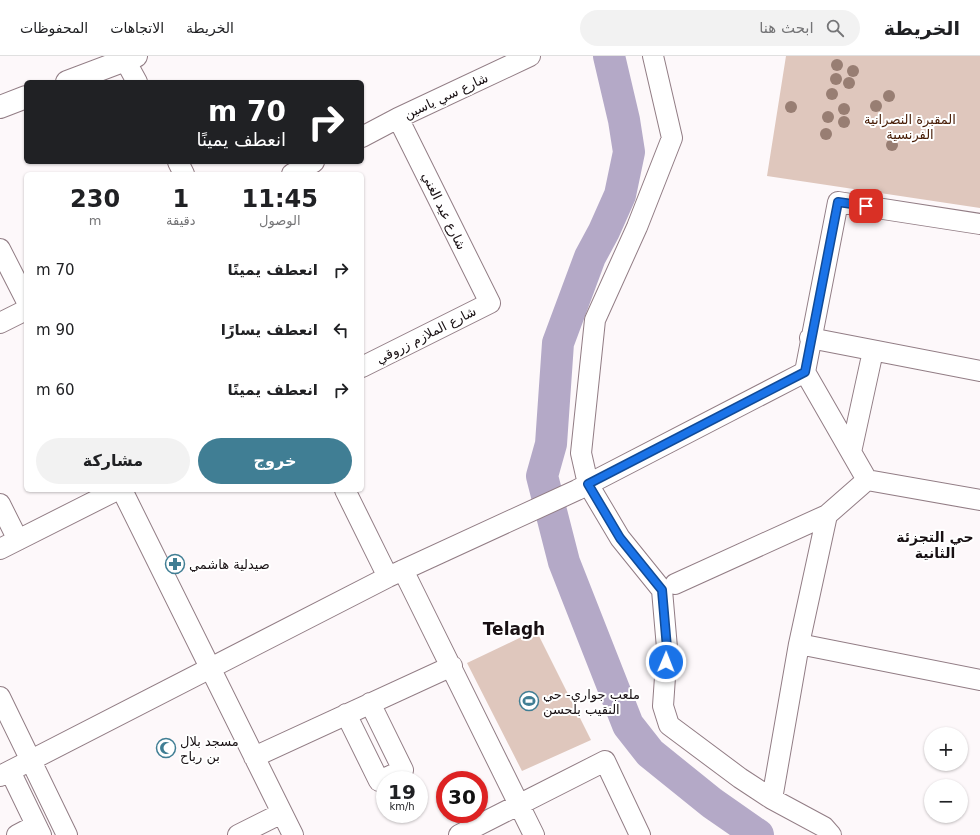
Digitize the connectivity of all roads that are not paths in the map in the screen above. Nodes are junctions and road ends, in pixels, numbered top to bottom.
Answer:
1 (530, 56) edge
2 (653, 56) edge
3 (131, 58) edge
4 (72, 80) edge
5 (136, 80) edge
6 (24, 98) edge
7 (0, 107) edge
8 (398, 118) junction
9 (364, 136) edge
10 (310, 164) edge
11 (296, 172) edge
12 (980, 224) edge
13 (0, 249) edge
14 (24, 296) edge
15 (490, 303) joint
16 (24, 311) edge
17 (0, 323) edge
18 (810, 338) junction
19 (873, 351) junction
20 (364, 366) edge
21 (980, 371) edge
22 (805, 372) junction
23 (851, 452) junction
24 (867, 480) junction
25 (583, 487) junction
26 (113, 492) edge
27 (123, 492) edge
28 (346, 492) edge
29 (980, 500) edge
30 (0, 504) edge
31 (827, 515) junction
32 (18, 540) junction
33 (0, 549) edge
34 (396, 574) junction
35 (675, 584) dead end
36 (799, 644) junction
37 (452, 666) junction
38 (212, 668) junction
39 (980, 680) edge
40 (0, 698) edge
41 (370, 703) junction
42 (346, 714) junction
43 (254, 757) junction
44 (31, 760) junction
45 (5, 774) edge
46 (772, 799) junction
47 (518, 804) junction
48 (282, 813) junction
49 (39, 830) edge
50 (17, 835) edge
51 (67, 835) edge
52 (238, 835) edge
53 (293, 835) edge
54 (459, 835) edge
55 (534, 835) edge
56 (640, 835) edge
57 (831, 835) edge

1 - 8 street, شارع سي ياسين
2 - 25 street
3 - 4 main road
3 - 5 street
6 - 7 main road
8 - 9 street, شارع سي ياسين
8 - 15 street, شارع عيد الغني
10 - 11 street
12 - 18 street
13 - 14 street
15 - 20 street, شارع الملازم زروقي
16 - 17 street
18 - 19 street
18 - 22 street
19 - 21 street
19 - 23 street
22 - 23 street
22 - 25 street
23 - 24 street
24 - 29 street
24 - 31 street
25 - 34 street
25 - 46 street
26 - 32 street
27 - 38 street
28 - 34 street
30 - 32 street
31 - 35 street
31 - 36 street
32 - 33 street
34 - 37 street
34 - 38 street
36 - 39 street
36 - 46 street
37 - 41 street
37 - 47 street
38 - 43 street
38 - 44 street
40 - 44 street
41 - 42 street
41 - 42 street
42 - 43 street
43 - 48 street
44 - 45 street
44 - 51 street
45 - 49 street
46 - 57 street
47 - 54 street
47 - 55 street
47 - 56 street
48 - 52 street
48 - 53 street
49 - 50 street

